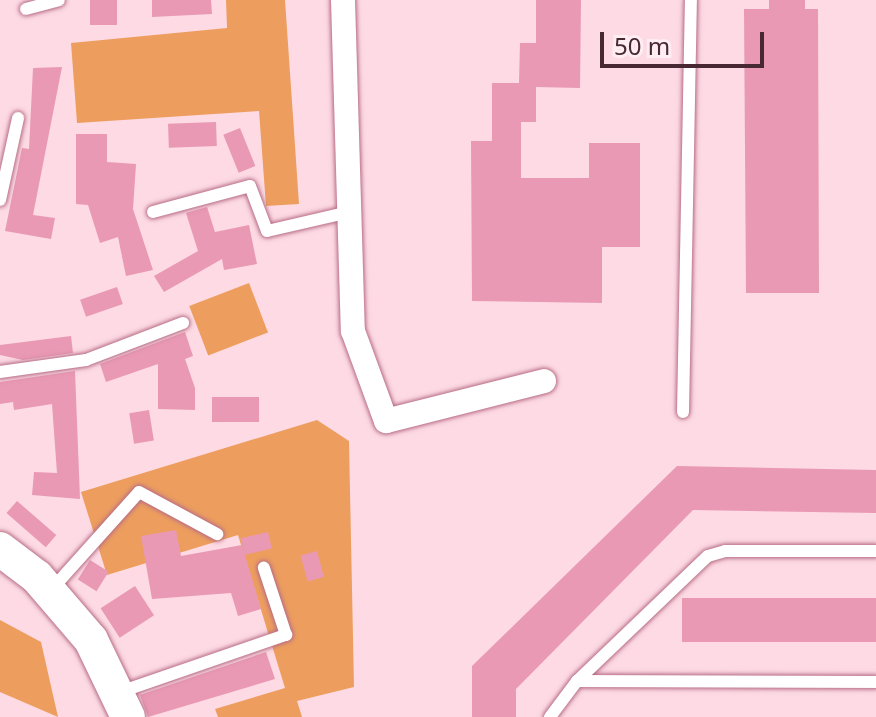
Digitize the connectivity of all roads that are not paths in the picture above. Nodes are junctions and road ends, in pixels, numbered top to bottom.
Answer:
1 (59, 0) edge
2 (343, 0) edge
3 (691, 0) edge
4 (26, 9) dead end
5 (18, 118) dead end
6 (0, 200) edge
7 (153, 212) dead end
8 (349, 212) junction
9 (183, 323) dead end
10 (0, 372) edge
11 (544, 381) dead end
12 (683, 412) dead end
13 (217, 534) dead end
14 (0, 549) edge
15 (876, 551) edge
16 (264, 568) dead end
17 (50, 592) junction
18 (577, 681) junction
19 (876, 682) edge
20 (123, 705) edge
21 (550, 717) edge

1 - 4 lane
2 - 8 street
3 - 12 lane
5 - 6 lane
7 - 8 lane
8 - 11 street
9 - 10 lane
13 - 17 lane
14 - 17 street
15 - 18 lane
16 - 20 lane
17 - 20 street
18 - 19 lane
18 - 21 lane

